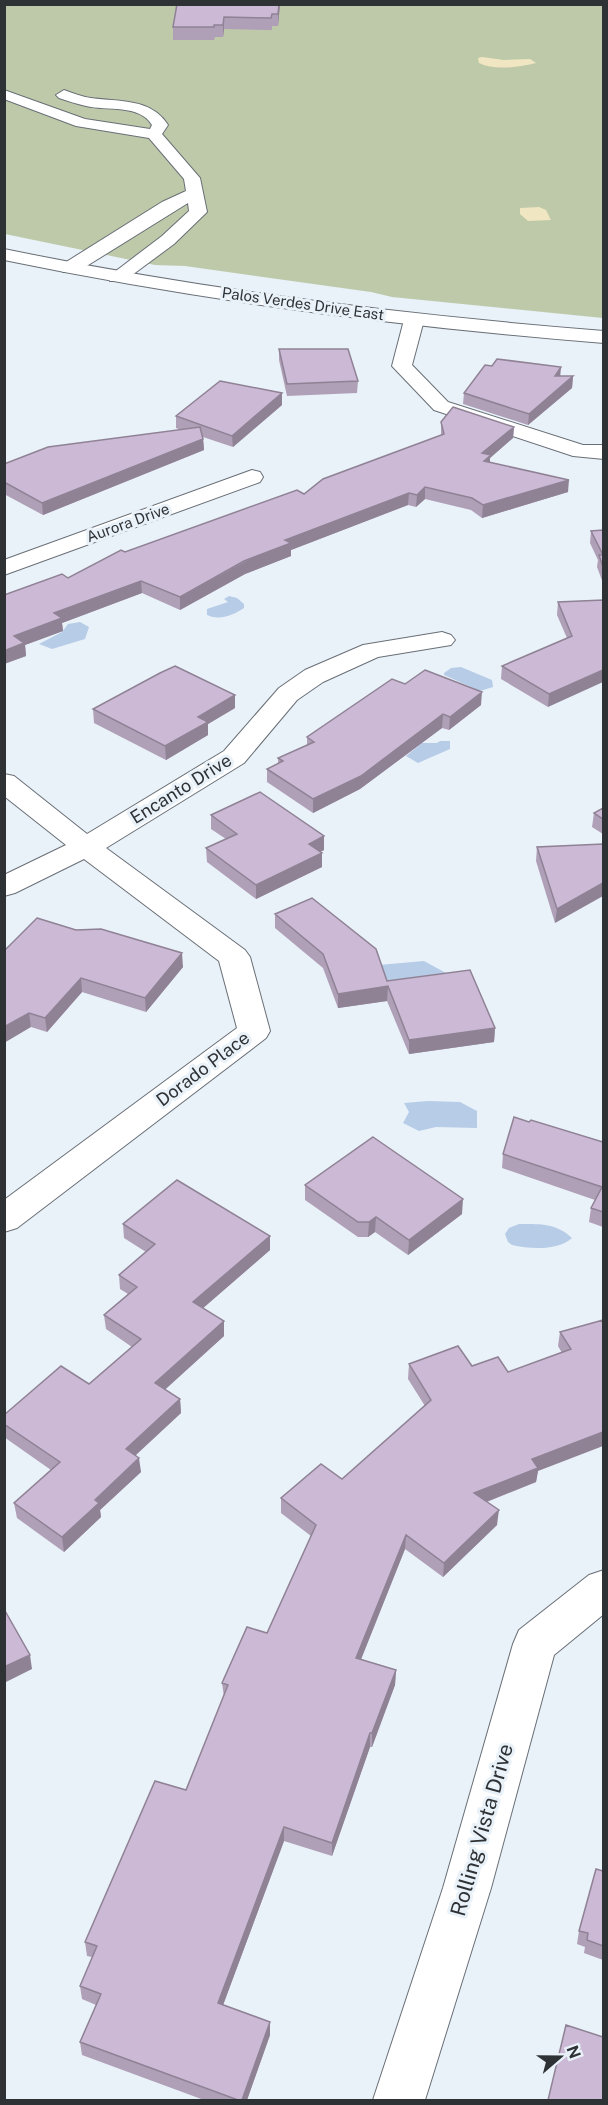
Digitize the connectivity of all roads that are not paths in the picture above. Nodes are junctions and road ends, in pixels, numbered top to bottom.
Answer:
1 (4, 79) edge
2 (26, 85) dead end
3 (46, 90) dead end
4 (4, 94) edge
5 (87, 102) junction
6 (53, 112) junction
7 (154, 134) junction
8 (192, 186) junction
9 (4, 254) edge
10 (70, 268) junction
11 (117, 277) junction
12 (414, 320) junction
13 (603, 338) edge
14 (603, 452) edge
15 (252, 477) dead end
16 (4, 568) edge
17 (442, 640) dead end
18 (4, 782) edge
19 (86, 847) junction
20 (4, 887) edge
21 (4, 1219) edge
22 (603, 1588) edge
23 (399, 2100) edge

1 - 2 street
3 - 5 street
4 - 6 street
5 - 6 street
5 - 7 street
6 - 7 street
7 - 8 street
8 - 10 street
8 - 11 street
9 - 10 street, Palos Verdes Drive East
10 - 11 street, Palos Verdes Drive East
11 - 12 street, Palos Verdes Drive East
12 - 13 street, Palos Verdes Drive East
12 - 14 street
15 - 16 street, Aurora Drive
17 - 19 street, Encanto Drive
18 - 19 street, Dorado Place
19 - 20 street, Encanto Drive
19 - 21 street, Dorado Place
22 - 23 street, Rolling Vista Drive

